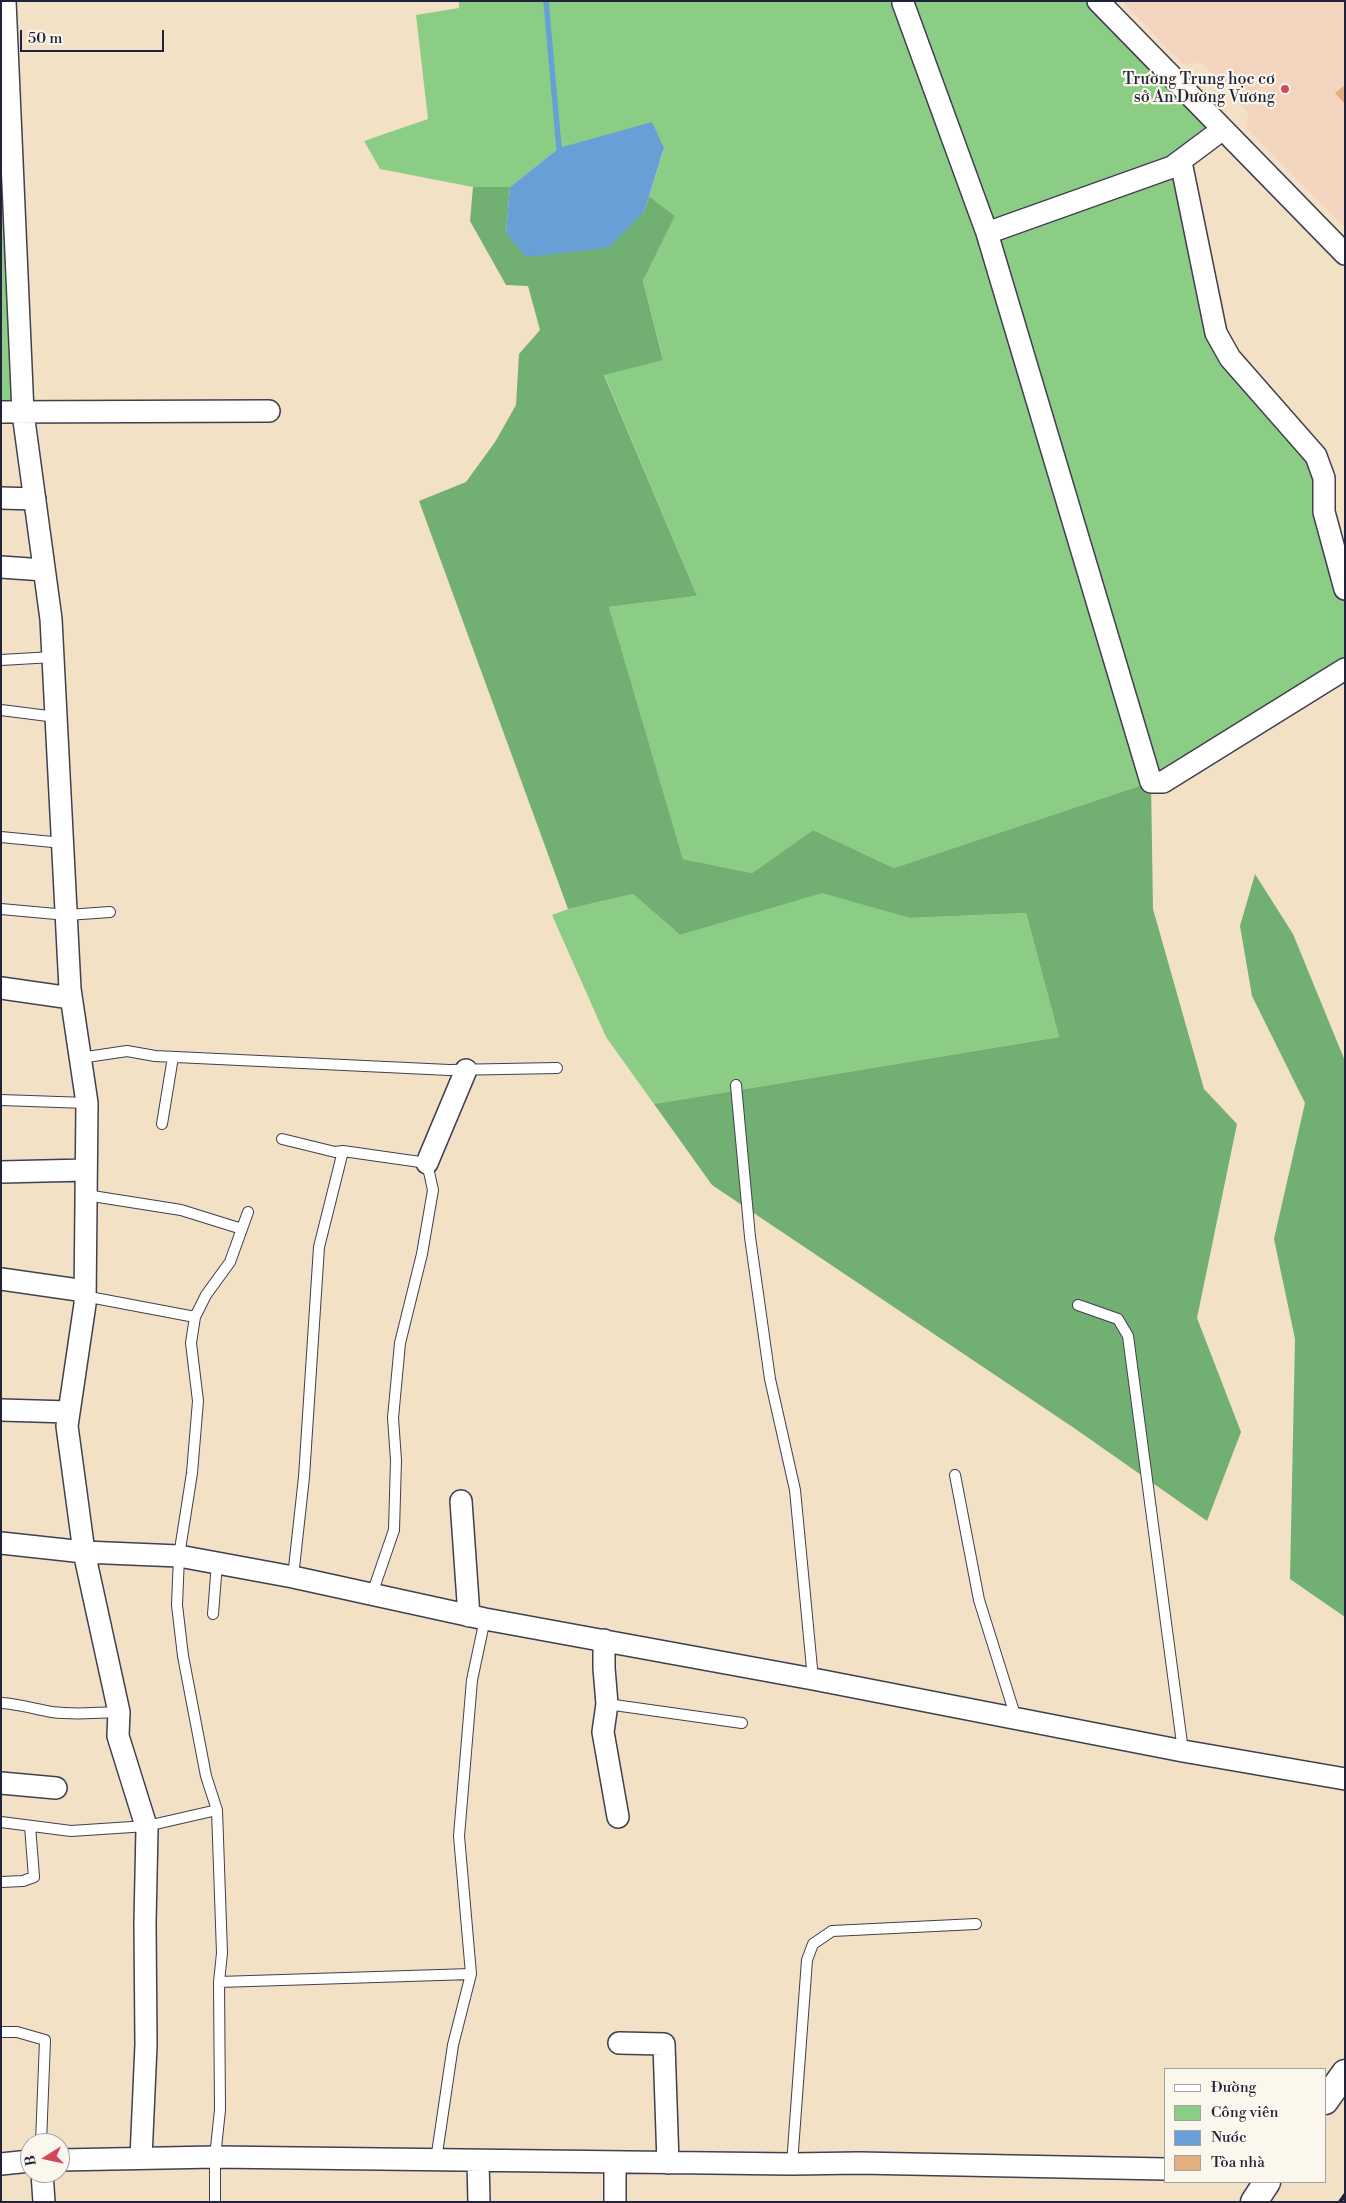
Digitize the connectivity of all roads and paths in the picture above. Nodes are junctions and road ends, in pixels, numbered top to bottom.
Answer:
1 (5, 1) edge
2 (1098, 1) edge
3 (904, 3) dead end
4 (1223, 129) junction
5 (1181, 162) junction
6 (987, 233) junction
7 (1345, 254) edge
8 (1, 412) edge
9 (23, 412) junction
10 (269, 412) dead end
11 (1, 498) edge
12 (35, 499) junction
13 (1, 567) edge
14 (44, 570) junction
15 (1345, 589) edge
16 (53, 657) junction
17 (1, 660) edge
18 (1345, 669) edge
19 (1, 710) edge
20 (56, 716) junction
21 (1, 837) edge
22 (63, 843) junction
23 (1, 909) edge
24 (110, 912) dead end
25 (66, 915) junction
26 (1, 988) edge
27 (72, 998) junction
28 (173, 1057) junction
29 (80, 1058) junction
30 (557, 1068) dead end
31 (466, 1070) junction
32 (736, 1085) dead end
33 (1, 1100) edge
34 (87, 1103) junction
35 (162, 1124) dead end
36 (282, 1139) dead end
37 (343, 1151) junction
38 (427, 1163) junction
39 (86, 1170) junction
40 (1, 1172) edge
41 (86, 1195) junction
42 (248, 1212) dead end
43 (242, 1229) junction
44 (1, 1279) edge
45 (85, 1294) junction
46 (1078, 1305) dead end
47 (195, 1317) junction
48 (1, 1410) edge
49 (69, 1412) junction
50 (955, 1475) dead end
51 (461, 1501) dead end
52 (1, 1544) edge
53 (84, 1552) junction
54 (179, 1556) junction
55 (217, 1563) junction
56 (293, 1577) junction
57 (372, 1594) junction
58 (213, 1614) dead end
59 (477, 1618) junction
60 (604, 1640) junction
61 (813, 1679) junction
62 (1, 1703) edge
63 (607, 1704) junction
64 (119, 1712) junction
65 (1016, 1718) junction
66 (742, 1723) dead end
67 (1184, 1751) junction
68 (1345, 1779) edge
69 (1, 1783) edge
70 (56, 1788) dead end
71 (217, 1810) junction
72 (618, 1817) dead end
73 (1, 1822) edge
74 (30, 1826) junction
75 (147, 1826) junction
76 (1, 1882) edge
77 (976, 1924) dead end
78 (471, 1974) junction
79 (219, 1982) junction
80 (1, 2032) edge
81 (619, 2043) dead end
82 (1345, 2073) edge
83 (1326, 2100) edge
84 (41, 2133) edge
85 (215, 2157) junction
86 (141, 2158) junction
87 (70, 2160) edge
88 (436, 2160) junction
89 (478, 2161) junction
90 (20, 2162) edge
91 (615, 2162) junction
92 (668, 2163) junction
93 (1, 2164) edge
94 (792, 2164) junction
95 (1164, 2169) edge
96 (43, 2183) edge
97 (1266, 2183) edge
98 (44, 2202) edge
99 (215, 2202) edge
100 (479, 2202) edge
101 (614, 2202) edge
102 (1254, 2202) edge

1 - 9 street
2 - 4 street
3 - 6 street
4 - 5 street
4 - 7 street
5 - 6 street
5 - 15 street
6 - 18 street
8 - 9 street
9 - 10 street
9 - 12 street
11 - 12 street
12 - 14 street
13 - 14 street
14 - 16 street
16 - 17 lane
16 - 20 street
19 - 20 lane
20 - 22 street
21 - 22 lane
22 - 25 street
23 - 25 lane
24 - 25 lane
25 - 27 street
26 - 27 street
27 - 29 street
28 - 29 lane
28 - 31 lane
28 - 35 lane
29 - 34 street
30 - 31 lane
31 - 38 street
32 - 61 lane
33 - 34 lane
34 - 39 street
36 - 37 lane
37 - 38 lane
37 - 56 lane
38 - 57 lane
39 - 40 street
39 - 41 street
41 - 43 lane
41 - 45 street
42 - 43 lane
43 - 47 lane
44 - 45 street
45 - 47 lane
45 - 49 street
46 - 67 lane
47 - 54 lane
48 - 49 street
49 - 53 street
50 - 65 lane
51 - 59 street
52 - 53 street
53 - 54 street
53 - 64 street
54 - 55 street
54 - 71 lane
55 - 56 street
55 - 58 lane
56 - 57 street
57 - 59 street
59 - 60 street
59 - 78 lane
60 - 61 street
60 - 63 street
61 - 65 street
62 - 64 lane
63 - 66 lane
63 - 72 street
64 - 75 street
65 - 67 street
67 - 68 street
69 - 70 street
71 - 75 lane
71 - 79 lane
73 - 74 lane
74 - 75 lane
74 - 76 lane
75 - 86 street
77 - 94 lane
78 - 79 lane
78 - 88 lane
79 - 85 lane
80 - 84 lane
81 - 92 street
82 - 83 street
85 - 86 street
85 - 88 street
85 - 99 lane
86 - 87 street
88 - 89 street
89 - 91 street
89 - 100 street
90 - 93 street
91 - 92 street
91 - 101 street
92 - 94 street
94 - 95 street
96 - 98 street
97 - 102 street

